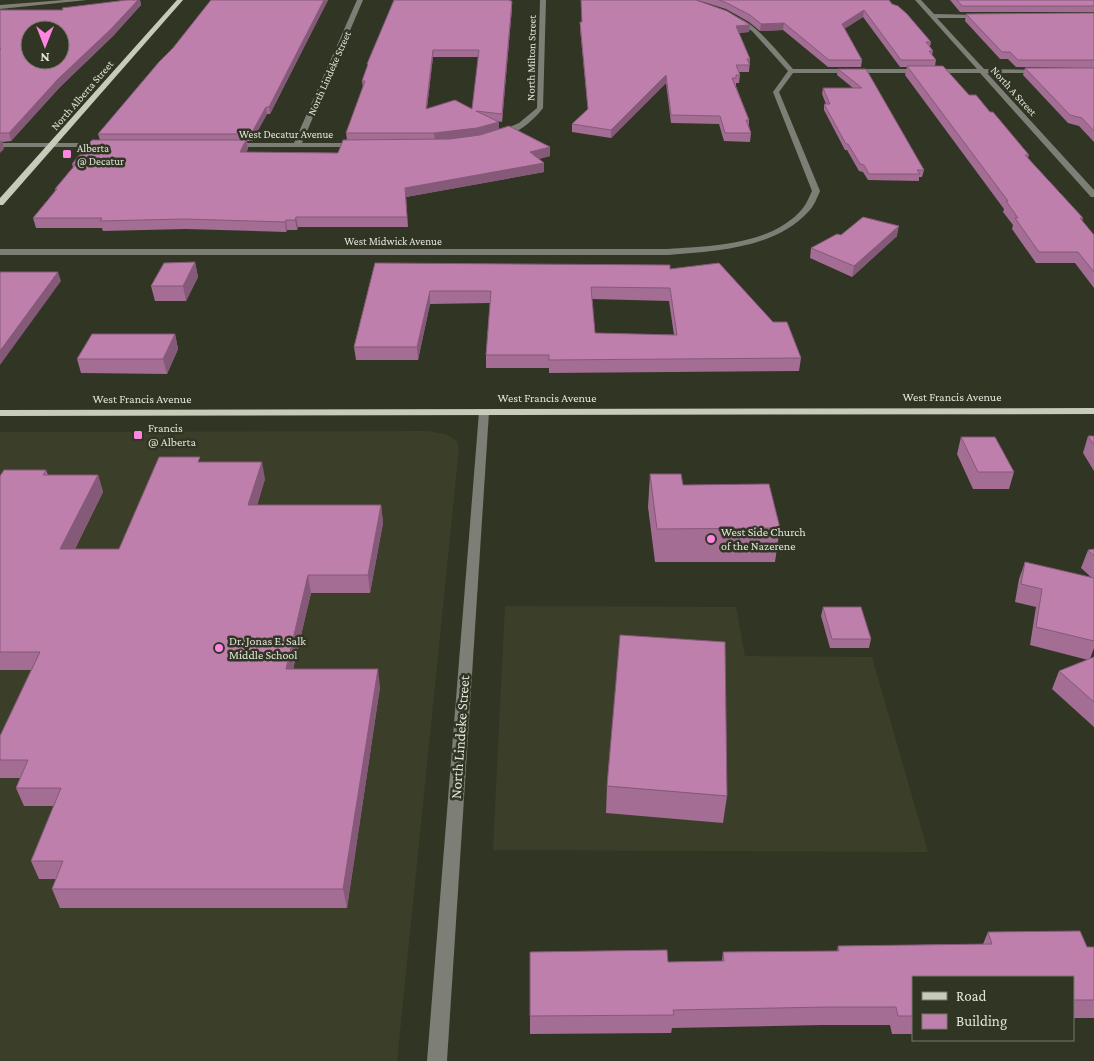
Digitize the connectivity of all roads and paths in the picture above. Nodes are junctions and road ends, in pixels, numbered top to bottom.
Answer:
1 (84, 0) edge
2 (180, 0) edge
3 (360, 0) edge
4 (543, 0) edge
5 (918, 0) edge
6 (0, 7) edge
7 (729, 15) edge
8 (933, 16) junction
9 (990, 16) edge
10 (791, 71) junction
11 (982, 71) junction
12 (1047, 71) edge
13 (487, 138) edge
14 (0, 145) edge
15 (52, 145) junction
16 (110, 145) edge
17 (218, 145) edge
18 (297, 145) junction
19 (366, 145) edge
20 (1094, 195) edge
21 (0, 203) edge
22 (0, 252) edge
23 (1094, 411) edge
24 (484, 412) junction
25 (0, 413) edge
26 (437, 1061) edge

1 - 6 street
2 - 15 main road, North Alberta Street
3 - 18 street, North Lindeke Street
4 - 13 street, North Milton Street
5 - 8 street, North A Street
7 - 10 street
8 - 9 street
8 - 11 street, North A Street
10 - 11 street
10 - 22 street, West Midwick Avenue
11 - 12 street
11 - 20 street, North A Street
14 - 15 street
15 - 16 street
15 - 21 main road, North Alberta Street
17 - 18 street, West Decatur Avenue
18 - 19 street, West Decatur Avenue
23 - 24 main road, West Francis Avenue
24 - 25 main road, West Francis Avenue
24 - 26 street, North Lindeke Street

